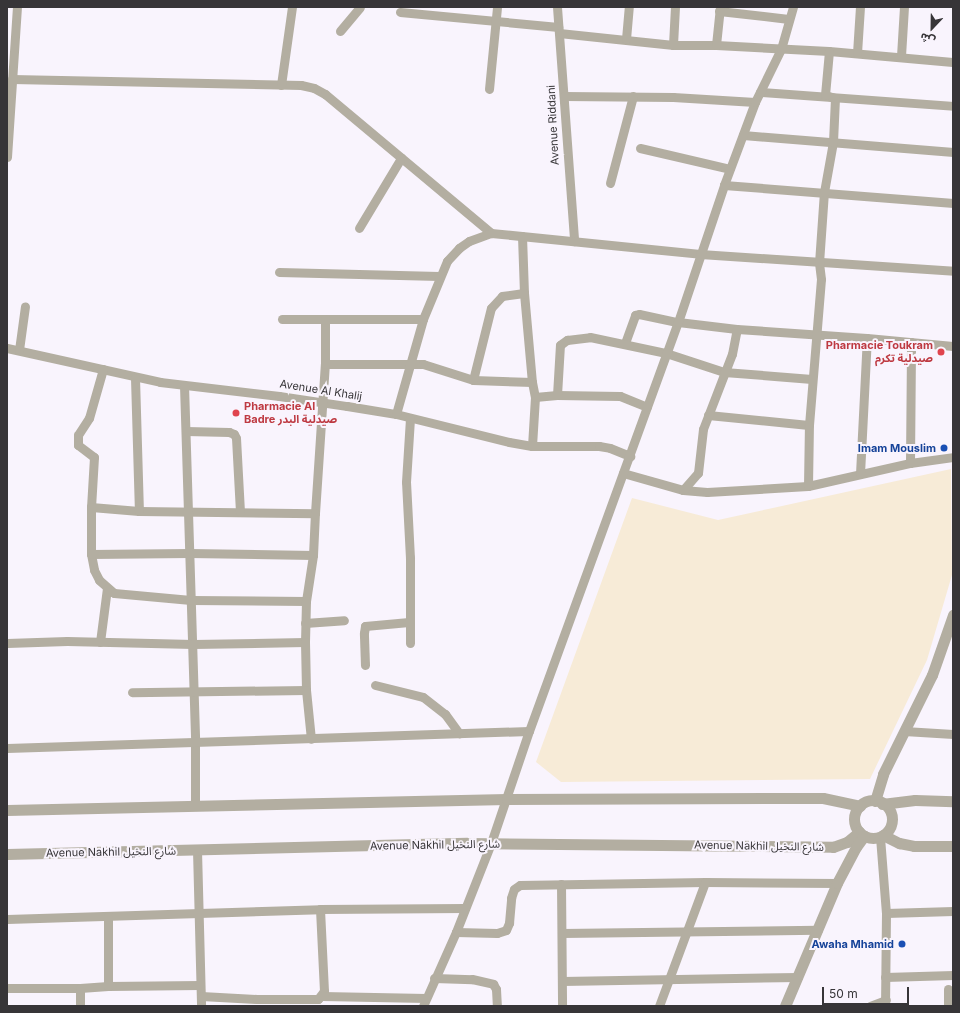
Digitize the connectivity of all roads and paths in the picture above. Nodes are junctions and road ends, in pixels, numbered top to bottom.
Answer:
1 (17, 7) edge
2 (292, 7) edge
3 (360, 7) edge
4 (497, 7) edge
5 (557, 7) edge
6 (629, 7) edge
7 (676, 7) edge
8 (793, 7) edge
9 (860, 7) edge
10 (904, 7) edge
11 (720, 9) edge
12 (400, 12) dead end
13 (789, 19) junction
14 (497, 20) junction
15 (559, 30) junction
16 (340, 31) dead end
17 (626, 40) junction
18 (673, 45) junction
19 (716, 45) junction
20 (781, 48) junction
21 (829, 51) junction
22 (857, 53) junction
23 (901, 56) junction
24 (953, 62) edge
25 (10, 76) edge
26 (281, 85) junction
27 (489, 89) dead end
28 (760, 92) junction
29 (564, 96) junction
30 (633, 96) junction
31 (835, 98) junction
32 (755, 102) junction
33 (953, 106) edge
34 (742, 135) junction
35 (833, 142) junction
36 (640, 148) dead end
37 (953, 152) edge
38 (7, 158) edge
39 (401, 158) junction
40 (730, 169) junction
41 (610, 183) dead end
42 (724, 185) junction
43 (824, 192) junction
44 (953, 203) edge
45 (359, 228) dead end
46 (491, 233) junction
47 (522, 236) junction
48 (574, 241) junction
49 (700, 254) junction
50 (819, 263) junction
51 (953, 271) edge
52 (279, 272) dead end
53 (439, 276) junction
54 (524, 293) junction
55 (25, 306) dead end
56 (282, 318) dead end
57 (325, 319) junction
58 (423, 319) junction
59 (678, 322) junction
60 (737, 329) junction
61 (817, 334) junction
62 (867, 338) junction
63 (911, 342) junction
64 (626, 343) junction
65 (953, 346) edge
66 (7, 348) edge
67 (19, 350) junction
68 (666, 353) junction
69 (325, 364) junction
70 (410, 364) junction
71 (103, 369) junction
72 (724, 372) junction
73 (135, 378) junction
74 (812, 379) junction
75 (473, 380) junction
76 (532, 382) junction
77 (184, 385) junction
78 (558, 395) junction
79 (535, 397) junction
80 (323, 403) junction
81 (647, 407) junction
82 (396, 414) junction
83 (708, 415) junction
84 (410, 418) junction
85 (809, 425) junction
86 (186, 431) junction
87 (532, 446) junction
88 (630, 456) junction
89 (953, 457) edge
90 (910, 462) junction
91 (623, 473) junction
92 (860, 474) junction
93 (808, 486) junction
94 (683, 490) junction
95 (91, 507) junction
96 (189, 510) junction
97 (139, 511) junction
98 (240, 512) junction
99 (315, 513) junction
100 (189, 553) junction
101 (91, 554) junction
102 (313, 555) junction
103 (107, 588) junction
104 (191, 600) junction
105 (306, 601) junction
106 (953, 615) edge
107 (344, 620) dead end
108 (305, 622) junction
109 (409, 622) junction
110 (100, 642) junction
111 (305, 642) junction
112 (7, 643) edge
113 (410, 643) dead end
114 (193, 644) junction
115 (365, 665) dead end
116 (374, 685) dead end
117 (306, 690) junction
118 (132, 692) dead end
119 (194, 692) junction
120 (530, 731) junction
121 (904, 731) junction
122 (460, 733) junction
123 (953, 734) edge
124 (311, 738) junction
125 (196, 742) junction
126 (7, 748) edge
127 (507, 799) junction
128 (953, 801) edge
129 (879, 802) junction
130 (196, 806) junction
131 (860, 806) junction
132 (7, 810) edge
133 (862, 834) junction
134 (881, 836) junction
135 (491, 843) junction
136 (839, 845) junction
137 (953, 846) edge
138 (197, 850) junction
139 (7, 854) edge
140 (852, 856) junction
141 (705, 882) junction
142 (837, 883) junction
143 (561, 884) junction
144 (465, 908) junction
145 (320, 909) junction
146 (953, 911) edge
147 (886, 913) junction
148 (198, 914) junction
149 (108, 916) junction
150 (7, 919) edge
151 (818, 930) junction
152 (687, 931) junction
153 (456, 932) junction
154 (562, 933) junction
155 (953, 975) edge
156 (798, 977) junction
157 (434, 978) junction
158 (885, 978) junction
159 (670, 979) junction
160 (562, 981) junction
161 (200, 985) junction
162 (108, 986) junction
163 (7, 988) edge
164 (80, 988) junction
165 (948, 989) dead end
166 (201, 996) junction
167 (322, 996) junction
168 (310, 1002) edge
169 (425, 1002) edge
170 (886, 1003) edge
171 (80, 1006) edge
172 (201, 1006) edge
173 (497, 1006) edge
174 (562, 1006) edge
175 (659, 1006) edge
176 (785, 1006) edge
177 (870, 1006) edge
178 (948, 1006) edge

1 - 25 street
2 - 26 street
3 - 16 street
4 - 14 street
5 - 15 street, Avenue Riddani
6 - 17 street
7 - 18 street
8 - 13 street
9 - 22 street
10 - 23 street
11 - 13 street
11 - 19 street
12 - 14 street
13 - 20 street
14 - 15 street
14 - 27 street
15 - 17 street
15 - 29 street, Avenue Riddani
17 - 18 street
18 - 19 street
19 - 20 street
20 - 21 street
20 - 28 street
21 - 22 street
21 - 31 street
22 - 23 street
23 - 24 street
25 - 26 street
25 - 38 street
26 - 39 street
28 - 31 street
28 - 32 street
29 - 30 street
29 - 48 street, Avenue Riddani
30 - 32 street
30 - 41 street
31 - 33 street
31 - 35 street
32 - 34 street
34 - 35 street
34 - 40 street
35 - 37 street
35 - 43 street
36 - 40 street
39 - 45 street
39 - 46 street
40 - 42 street
42 - 43 street
42 - 49 street
43 - 44 street
43 - 50 street
46 - 47 street
46 - 53 street
47 - 48 street
47 - 54 street
48 - 49 street
49 - 50 street
49 - 59 street
50 - 51 street
50 - 61 street
52 - 53 street
53 - 58 street
54 - 75 street
54 - 76 street
55 - 67 street
56 - 57 street
57 - 58 street
57 - 69 street
58 - 70 street
59 - 60 street
59 - 64 street
59 - 68 street
60 - 61 street
60 - 72 street
61 - 62 street
61 - 74 street
62 - 63 street
62 - 92 street
63 - 65 street
63 - 90 street
64 - 68 street
64 - 78 street
66 - 67 street, Avenue Al Khalij
67 - 71 street, Avenue Al Khalij
68 - 72 street
68 - 81 street
69 - 70 street
69 - 80 street
70 - 75 street
70 - 82 street
71 - 73 street, Avenue Al Khalij
71 - 95 street
72 - 74 street
72 - 83 street
73 - 77 street, Avenue Al Khalij
73 - 97 street
74 - 85 street
75 - 76 street
76 - 79 street
77 - 80 street, Avenue Al Khalij
77 - 86 street
78 - 79 street
78 - 81 street
79 - 87 street
80 - 82 street, Avenue Al Khalij
80 - 99 street
81 - 88 street
82 - 84 street, Avenue Al Khalij
83 - 85 street
83 - 94 street
84 - 87 street, Avenue Al Khalij
84 - 109 street
85 - 93 street
86 - 96 street
86 - 98 street
87 - 88 street, Avenue Al Khalij
88 - 91 street
89 - 90 street
90 - 92 street
91 - 94 street
91 - 120 street
92 - 93 street
93 - 94 street
95 - 97 street
95 - 101 street
96 - 97 street
96 - 98 street
96 - 100 street
98 - 99 street
99 - 102 street
100 - 101 street
100 - 102 street
100 - 104 street
101 - 103 street
102 - 105 street
103 - 104 street
103 - 110 street
104 - 105 street
104 - 114 street
105 - 108 street
106 - 121 street
107 - 108 street
108 - 111 street
109 - 113 street
109 - 115 street
110 - 112 street
110 - 114 street
111 - 114 street
111 - 117 street
114 - 119 street
116 - 122 street
117 - 119 street
117 - 124 street
118 - 119 street
119 - 125 street
120 - 122 street
120 - 127 street
121 - 123 street
121 - 129 street
122 - 124 street
124 - 125 street
125 - 126 street
125 - 130 street
127 - 130 street
127 - 131 street
127 - 135 street
128 - 129 street
129 - 131 street
129 - 134 street
130 - 132 street
131 - 133 street
133 - 134 street
133 - 136 street, Avenue Nakhil شارع النخيل
133 - 140 street
134 - 137 street
134 - 147 street
135 - 136 street, Avenue Nakhil شارع النخيل
135 - 138 street, Avenue Nakhil شارع النخيل
135 - 144 street
136 - 140 street
138 - 139 street, Avenue Nakhil شارع النخيل
138 - 148 street
140 - 142 street
141 - 142 street
141 - 143 street
141 - 152 street
142 - 151 street
143 - 153 street
143 - 154 street
144 - 145 street
144 - 153 street
145 - 148 street
145 - 167 street
146 - 147 street
147 - 158 street
148 - 149 street
148 - 161 street
149 - 150 street
149 - 162 street
151 - 152 street
151 - 156 street
152 - 154 street
152 - 159 street
153 - 157 street
154 - 160 street
155 - 158 street
156 - 159 street
156 - 176 street
157 - 169 street
157 - 173 street
158 - 170 street
159 - 160 street
159 - 175 street
160 - 174 street
161 - 162 street
161 - 166 street
162 - 164 street
163 - 164 street
164 - 171 street
165 - 178 street
166 - 168 street
166 - 172 street
167 - 168 street
167 - 169 street
170 - 177 street

